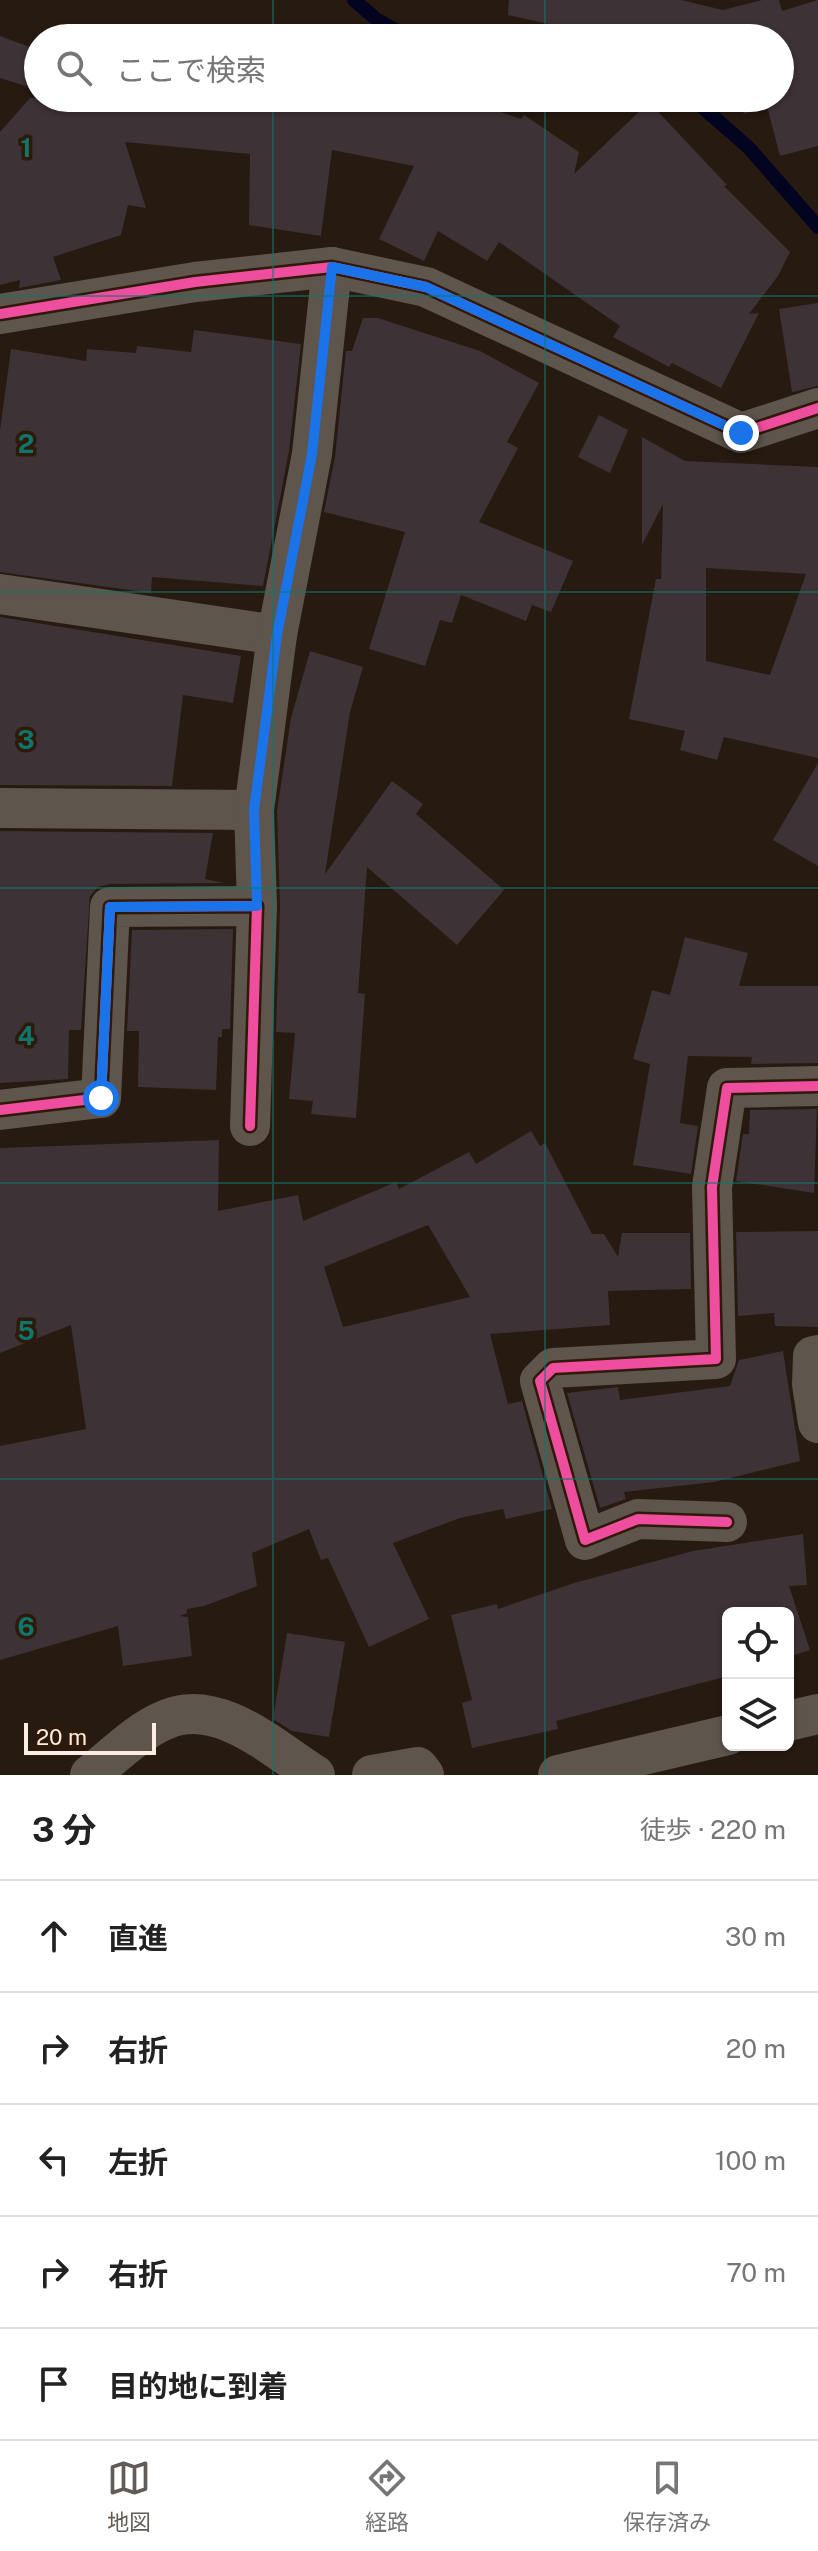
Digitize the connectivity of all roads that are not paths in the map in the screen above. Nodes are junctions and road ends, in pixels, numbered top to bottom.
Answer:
1 (332, 267) junction
2 (0, 314) edge
3 (818, 408) edge
4 (0, 594) edge
5 (277, 635) junction
6 (0, 808) edge
7 (254, 810) junction
8 (257, 906) junction
9 (818, 1086) edge
10 (0, 1110) edge
11 (250, 1126) dead end
12 (818, 1355) edge
13 (818, 1423) edge
14 (727, 1522) dead end
15 (818, 1714) edge
16 (794, 1720) edge
17 (722, 1736) edge
18 (90, 1775) edge
19 (315, 1775) edge
20 (372, 1775) edge
21 (424, 1775) edge
22 (558, 1775) edge

1 - 2 street
1 - 3 street
1 - 5 street
4 - 5 street
5 - 7 street
6 - 7 street
7 - 8 street
8 - 10 street
8 - 11 street
9 - 14 street
12 - 13 street
15 - 16 street
17 - 22 street
18 - 19 street
20 - 21 street

